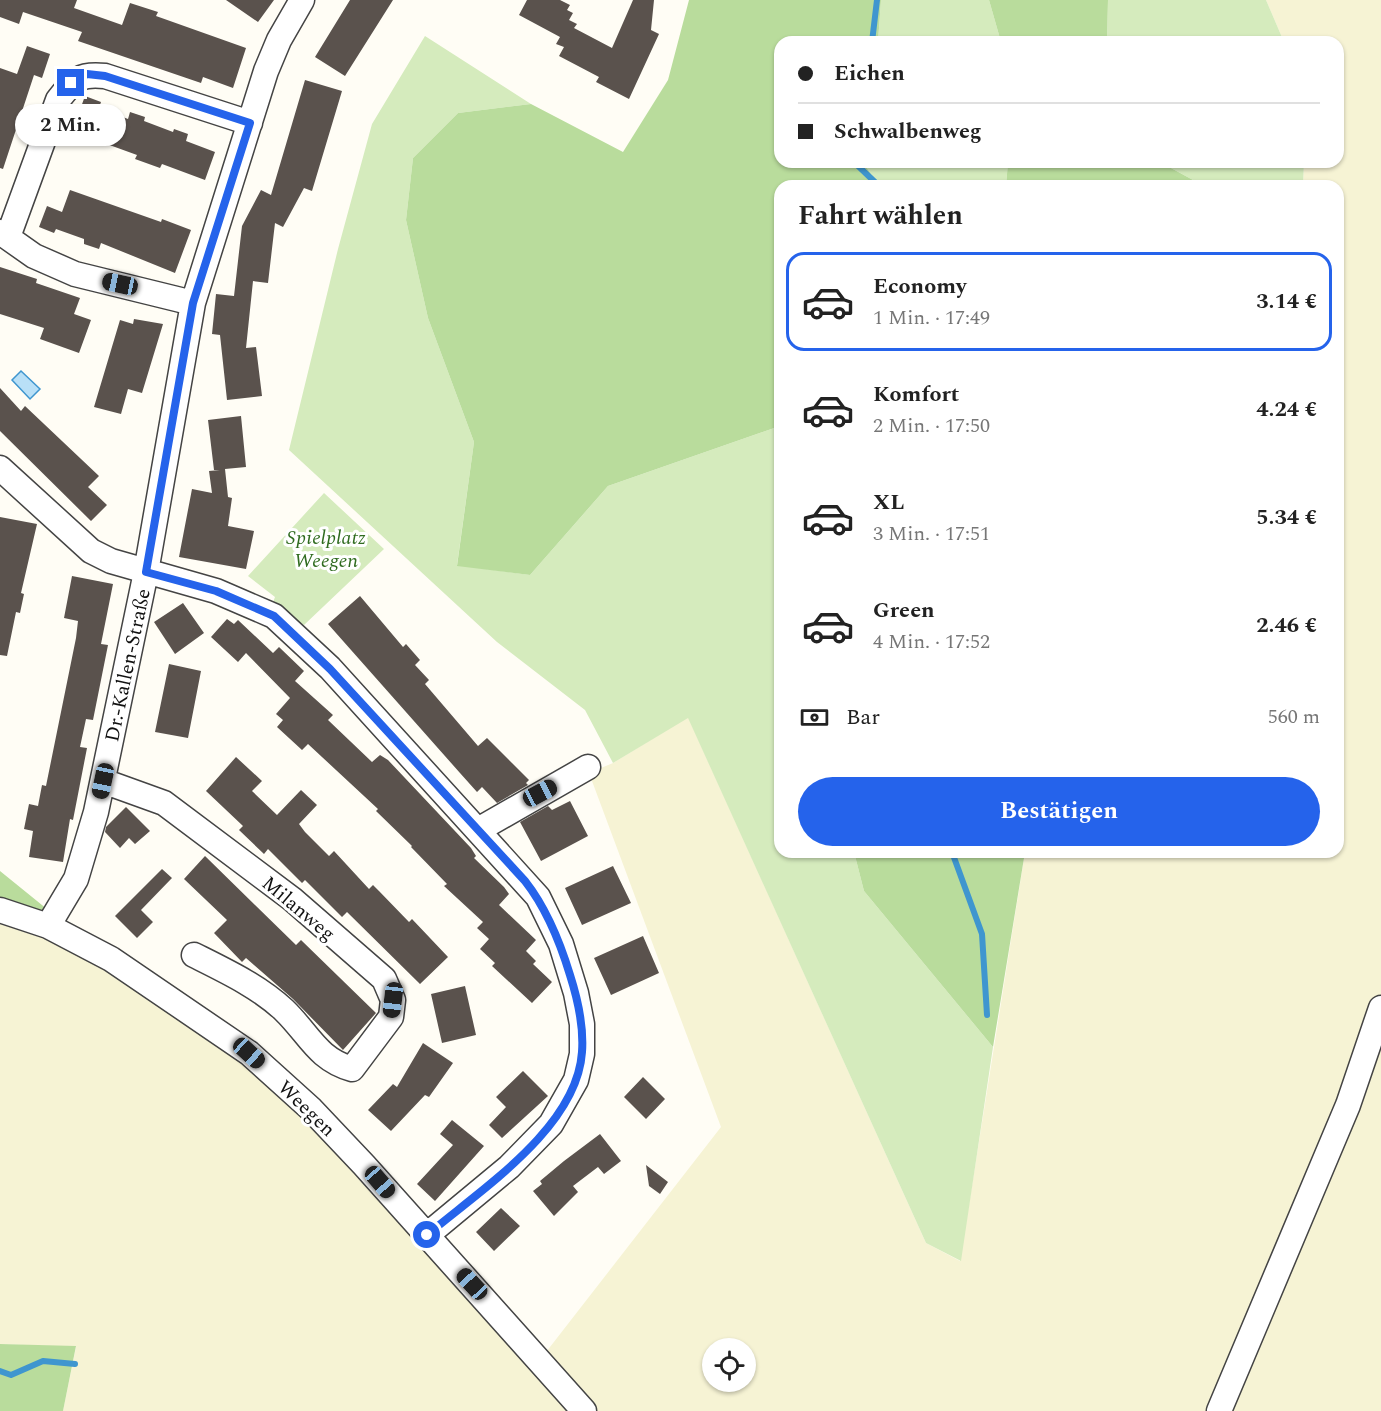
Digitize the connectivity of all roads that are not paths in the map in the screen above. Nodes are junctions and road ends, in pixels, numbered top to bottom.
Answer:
1 (302, 0) edge
2 (250, 123) junction
3 (4, 235) edge
4 (193, 303) junction
5 (0, 468) edge
6 (146, 572) junction
7 (588, 767) dead end
8 (103, 781) junction
9 (478, 830) junction
10 (0, 910) edge
11 (48, 926) junction
12 (194, 955) dead end
13 (1381, 1008) edge
14 (427, 1235) junction
15 (584, 1411) edge
16 (1219, 1411) edge

1 - 2 street, Dr.-Kallen-Straße
2 - 3 street
2 - 4 street, Dr.-Kallen-Straße
3 - 4 street
4 - 6 street, Dr.-Kallen-Straße
5 - 6 street
6 - 8 street, Dr.-Kallen-Straße
6 - 9 street
7 - 9 street
8 - 11 street, Dr.-Kallen-Straße
8 - 12 street, Milanweg
9 - 14 street
10 - 11 street, Weegen
11 - 14 street, Weegen
13 - 16 street
14 - 15 street, Weegen

